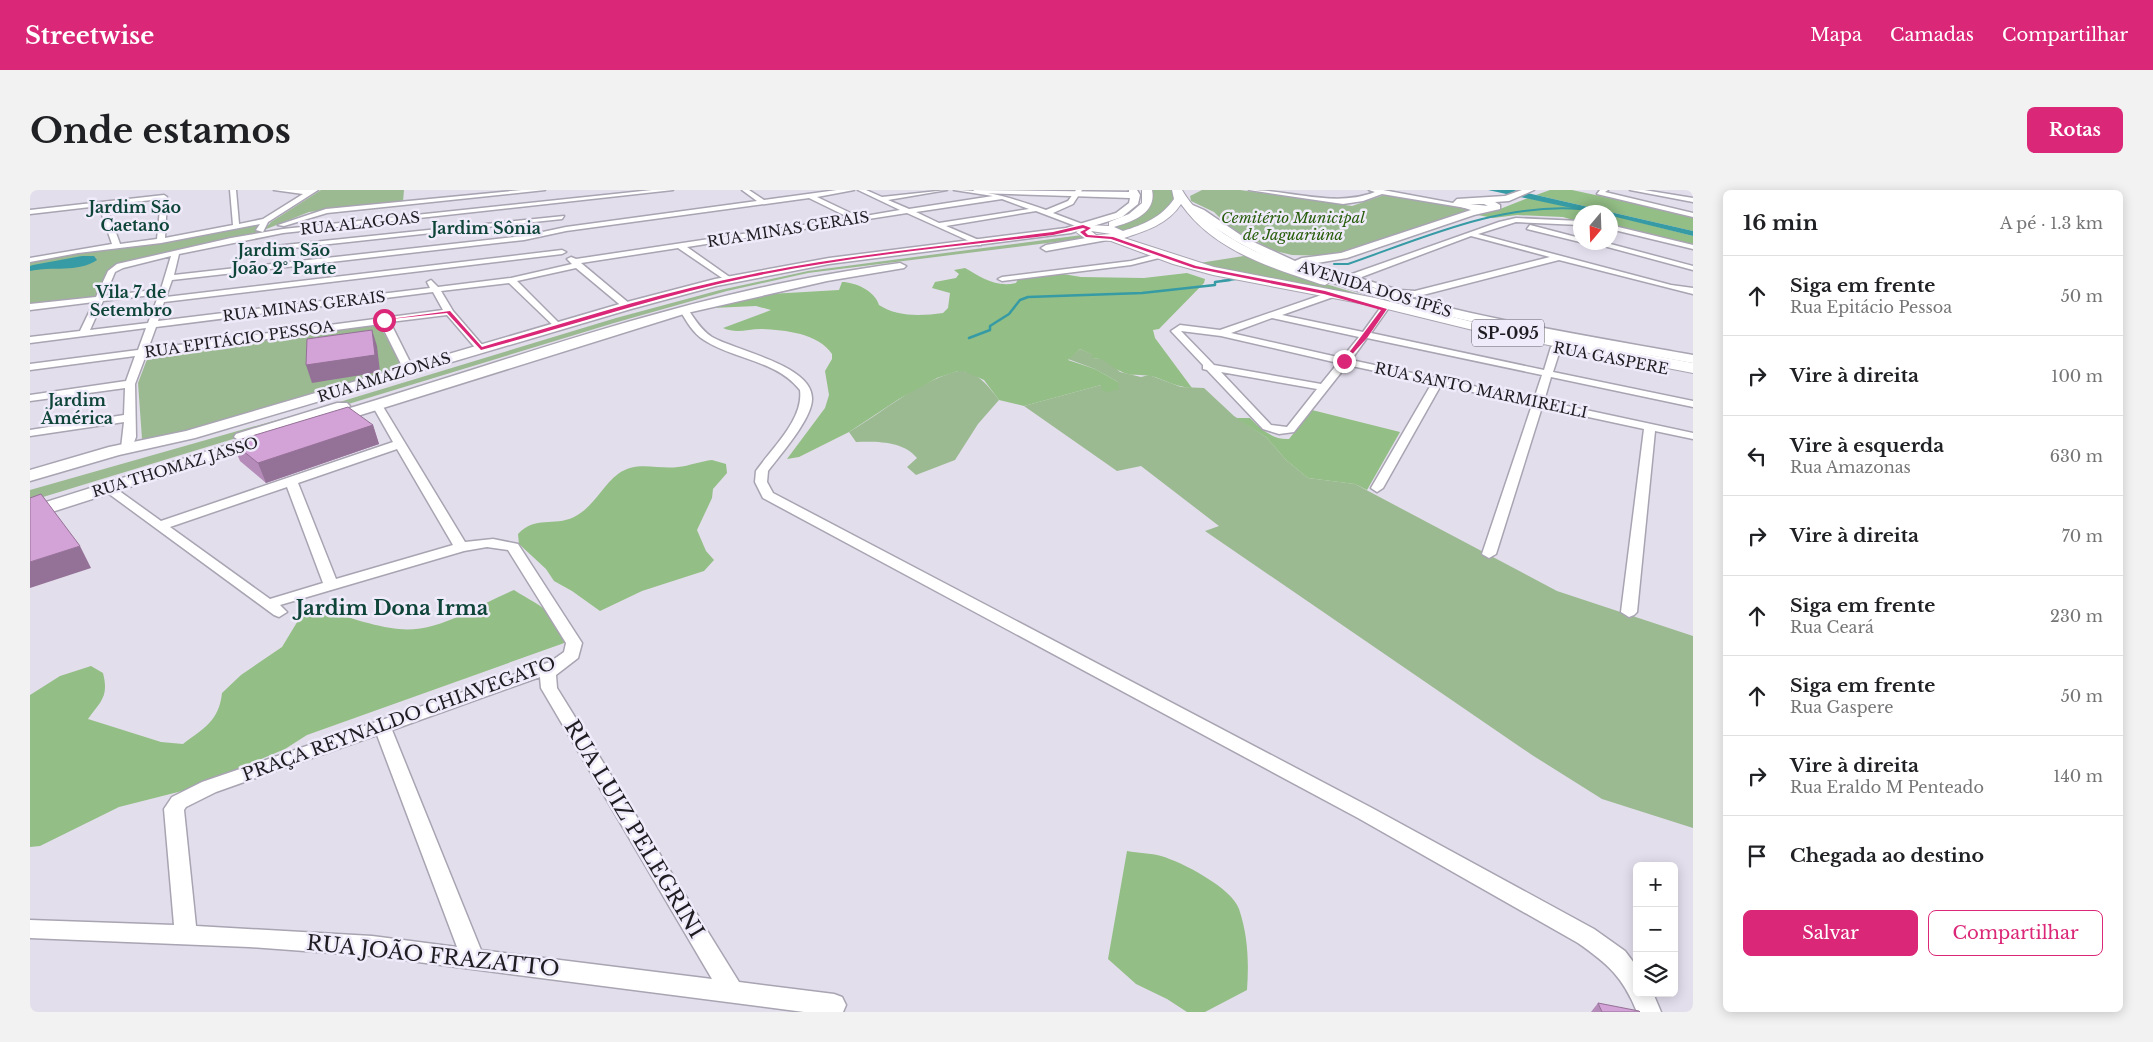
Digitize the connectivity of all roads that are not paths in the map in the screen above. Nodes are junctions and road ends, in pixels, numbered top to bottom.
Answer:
1 (233, 190) edge
2 (277, 190) edge
3 (542, 190) edge
4 (603, 190) edge
5 (670, 190) edge
6 (745, 190) edge
7 (800, 190) edge
8 (850, 190) edge
9 (861, 190) edge
10 (944, 190) edge
11 (957, 190) edge
12 (977, 190) edge
13 (1252, 190) edge
14 (1307, 190) edge
15 (1372, 190) edge
16 (1605, 190) edge
17 (1633, 190) edge
18 (1024, 191) edge
19 (1079, 191) edge
20 (1177, 191) edge
21 (1533, 191) edge
22 (312, 192) edge
23 (1139, 192) edge
24 (1381, 192) junction
25 (409, 193) dead end
26 (752, 196) junction
27 (810, 196) junction
28 (609, 197) junction
29 (733, 198) dead end
30 (1006, 198) junction
31 (1515, 198) junction
32 (881, 199) junction
33 (1478, 200) junction
34 (1693, 200) edge
35 (763, 202) junction
36 (1343, 202) junction
37 (410, 203) junction
38 (102, 204) junction
39 (550, 204) junction
40 (616, 204) dead end
41 (1493, 207) junction
42 (1190, 208) junction
43 (1036, 209) junction
44 (1468, 209) junction
45 (622, 211) dead end
46 (909, 211) junction
47 (1171, 211) junction
48 (30, 212) edge
49 (1045, 213) junction
50 (1693, 215) edge
51 (413, 217) junction
52 (562, 217) junction
53 (858, 219) junction
54 (630, 220) junction
55 (266, 221) junction
56 (1509, 222) junction
57 (1573, 223) edge
58 (236, 225) junction
59 (939, 225) junction
60 (566, 229) junction
61 (1618, 229) edge
62 (418, 233) junction
63 (1098, 233) junction
64 (259, 234) junction
65 (1471, 234) junction
66 (542, 236) junction
67 (1573, 238) edge
68 (161, 241) junction
69 (978, 242) junction
70 (680, 246) junction
71 (117, 247) junction
72 (1693, 247) edge
73 (1618, 249) edge
74 (256, 250) junction
75 (422, 250) junction
76 (1033, 250) dead end
77 (562, 252) junction
78 (176, 253) junction
79 (1160, 255) junction
80 (1557, 258) junction
81 (30, 260) edge
82 (1300, 261) junction
83 (575, 264) junction
84 (914, 265) dead end
85 (1693, 268) edge
86 (427, 269) junction
87 (169, 278) junction
88 (1002, 279) dead end
89 (511, 280) junction
90 (728, 280) junction
91 (434, 289) junction
92 (165, 290) junction
93 (1691, 290) edge
94 (248, 294) junction
95 (1330, 294) junction
96 (100, 298) junction
97 (1693, 298) edge
98 (162, 300) junction
99 (627, 306) junction
100 (31, 308) edge
101 (1384, 309) junction
102 (684, 310) junction
103 (449, 312) junction
104 (1270, 315) junction
105 (384, 320) junction
106 (153, 325) junction
107 (558, 327) junction
108 (84, 333) junction
109 (1221, 333) junction
110 (1365, 336) junction
111 (30, 340) edge
112 (1556, 347) junction
113 (481, 349) junction
114 (143, 352) junction
115 (1344, 361) junction
116 (1693, 361) edge
117 (30, 367) edge
118 (1207, 367) junction
119 (1693, 368) edge
120 (408, 370) junction
121 (1693, 373) edge
122 (1547, 374) junction
123 (1438, 381) junction
124 (130, 384) junction
125 (1323, 388) junction
126 (30, 398) edge
127 (1538, 403) junction
128 (1693, 404) edge
129 (377, 405) junction
130 (128, 418) junction
131 (1650, 426) junction
132 (30, 433) edge
133 (1693, 436) edge
134 (400, 444) junction
135 (127, 448) junction
136 (58, 473) junction
137 (30, 476) edge
138 (291, 481) junction
139 (30, 486) edge
140 (107, 488) junction
141 (1377, 488) dead end
142 (43, 503) edge
143 (30, 513) edge
144 (159, 526) junction
145 (461, 547) junction
146 (1489, 554) dead end
147 (331, 586) junction
148 (1629, 612) dead end
149 (556, 666) junction
150 (382, 726) junction
151 (30, 929) edge
152 (186, 935) junction
153 (473, 959) junction
154 (1633, 980) edge
155 (732, 991) junction
156 (1642, 997) edge
157 (834, 1005) dead end
158 (1649, 1012) edge

1 - 58 street
2 - 22 street
3 - 37 street
3 - 39 street
4 - 28 street
5 - 28 street, RUA ALAGOAS
6 - 26 street
7 - 27 street
8 - 27 street
9 - 32 street
10 - 32 street
11 - 30 street
12 - 18 street
13 - 36 street
14 - 36 street
15 - 24 street
16 - 50 street
17 - 34 street
18 - 19 street
18 - 30 street
19 - 23 street
19 - 49 street
20 - 42 main road, SP-095
20 - 47 main road, SP-095
21 - 31 street
22 - 55 street
23 - 63 street, RUA AMAZONAS
23 - 63 main road
24 - 36 street
24 - 44 street
25 - 37 street
26 - 29 street
26 - 35 street
27 - 35 street
27 - 53 street
28 - 39 street, RUA ALAGOAS
28 - 40 street
30 - 43 street
30 - 46 street, RUA MINAS GERAIS
31 - 33 street
31 - 41 street
32 - 46 street
33 - 41 street
33 - 44 street
35 - 54 street
37 - 51 street
37 - 64 street
38 - 48 street
38 - 68 street
38 - 71 street
39 - 51 street, RUA ALAGOAS
39 - 52 street
41 - 44 street
42 - 47 main road
42 - 82 street, AVENIDA DOS IPÊS
42 - 116 main road, SP-095
43 - 49 street
43 - 59 street
44 - 82 street
45 - 54 street
46 - 53 street, RUA MINAS GERAIS
46 - 59 street
47 - 63 main road, RUA AMAZONAS
49 - 63 street
51 - 62 street
51 - 64 street, RUA ALAGOAS
52 - 60 street
52 - 62 street
53 - 70 street, RUA MINAS GERAIS
54 - 60 street
55 - 58 street
55 - 64 street
56 - 57 street
56 - 65 street
56 - 67 street
58 - 68 street
59 - 69 street
60 - 66 street
61 - 72 street
62 - 74 street
62 - 75 street
63 - 69 street, RUA AMAZONAS
63 - 76 street
63 - 79 main road, SP-095
63 - 136 street
63 - 142 street
64 - 74 street
64 - 78 street
65 - 80 street
65 - 80 street
66 - 75 street
66 - 77 street
68 - 71 street
69 - 90 street, RUA AMAZONAS
70 - 83 street, RUA MINAS GERAIS
70 - 90 street
71 - 81 street
73 - 85 street
74 - 94 street
75 - 86 street
75 - 94 street
77 - 83 street
77 - 86 street
78 - 87 street
78 - 96 street
79 - 88 street
79 - 95 main road, SP-095
80 - 93 street
82 - 116 street, AVENIDA DOS IPÊS
83 - 89 street, RUA MINAS GERAIS
83 - 99 street
84 - 102 street, RUA THOMAZ JASSO
86 - 91 street
86 - 94 street
87 - 92 street
87 - 94 street
89 - 91 street, RUA MINAS GERAIS
89 - 107 street
90 - 99 street, RUA AMAZONAS
91 - 94 street, RUA MINAS GERAIS
91 - 103 street
92 - 96 street
92 - 98 street
93 - 97 street
94 - 98 street
94 - 106 street, RUA MINAS GERAIS
95 - 101 street, RUA GASPERE
95 - 104 street
95 - 119 main road, SP-095
96 - 100 street
96 - 108 street
98 - 106 street
99 - 107 street, RUA AMAZONAS
101 - 110 street
101 - 112 street, RUA GASPERE
102 - 129 street, RUA THOMAZ JASSO
102 - 154 street
103 - 105 street, RUA EPITÁCIO PESSOA
103 - 113 street
104 - 109 street
104 - 110 street
105 - 114 street, RUA EPITÁCIO PESSOA
105 - 120 street
106 - 108 street, RUA MINAS GERAIS
106 - 114 street
107 - 113 street, RUA AMAZONAS
108 - 111 street, RUA MINAS GERAIS
109 - 115 street, RUA SANTO MARMIRELLI
109 - 118 street, RUA SANTO MARMIRELLI
110 - 115 street
110 - 122 street
112 - 121 street, RUA GASPERE
112 - 122 street
113 - 120 street, RUA AMAZONAS
114 - 117 street, RUA EPITÁCIO PESSOA
114 - 124 street
115 - 123 street, RUA SANTO MARMIRELLI
115 - 125 street
118 - 125 street
118 - 125 street
120 - 135 street, RUA AMAZONAS
122 - 127 street
122 - 128 street
123 - 127 street, RUA SANTO MARMIRELLI
123 - 141 street
124 - 126 street
124 - 130 street
127 - 131 street, RUA SANTO MARMIRELLI
127 - 146 street
129 - 134 street
129 - 140 street, RUA THOMAZ JASSO
130 - 132 street
130 - 135 street
131 - 133 street, RUA SANTO MARMIRELLI
131 - 148 street
134 - 138 street
134 - 145 street
135 - 136 street, RUA AMAZONAS
136 - 137 street, RUA AMAZONAS
136 - 139 street
136 - 142 street
138 - 144 street
138 - 147 street
140 - 142 street, RUA THOMAZ JASSO
140 - 144 street
142 - 143 street, RUA THOMAZ JASSO
144 - 147 street, PRAÇA REYNALDO CHIAVEGATO
145 - 147 street, PRAÇA REYNALDO CHIAVEGATO
145 - 149 street, PRAÇA REYNALDO CHIAVEGATO
149 - 150 street, PRAÇA REYNALDO CHIAVEGATO
149 - 155 street, RUA LUIZ PELEGRINI
150 - 152 street, PRAÇA REYNALDO CHIAVEGATO
150 - 153 street
151 - 152 street, RUA JOÃO FRAZATTO
152 - 153 street, RUA JOÃO FRAZATTO
153 - 155 street, RUA JOÃO FRAZATTO
155 - 157 street, RUA JOÃO FRAZATTO
156 - 158 street

